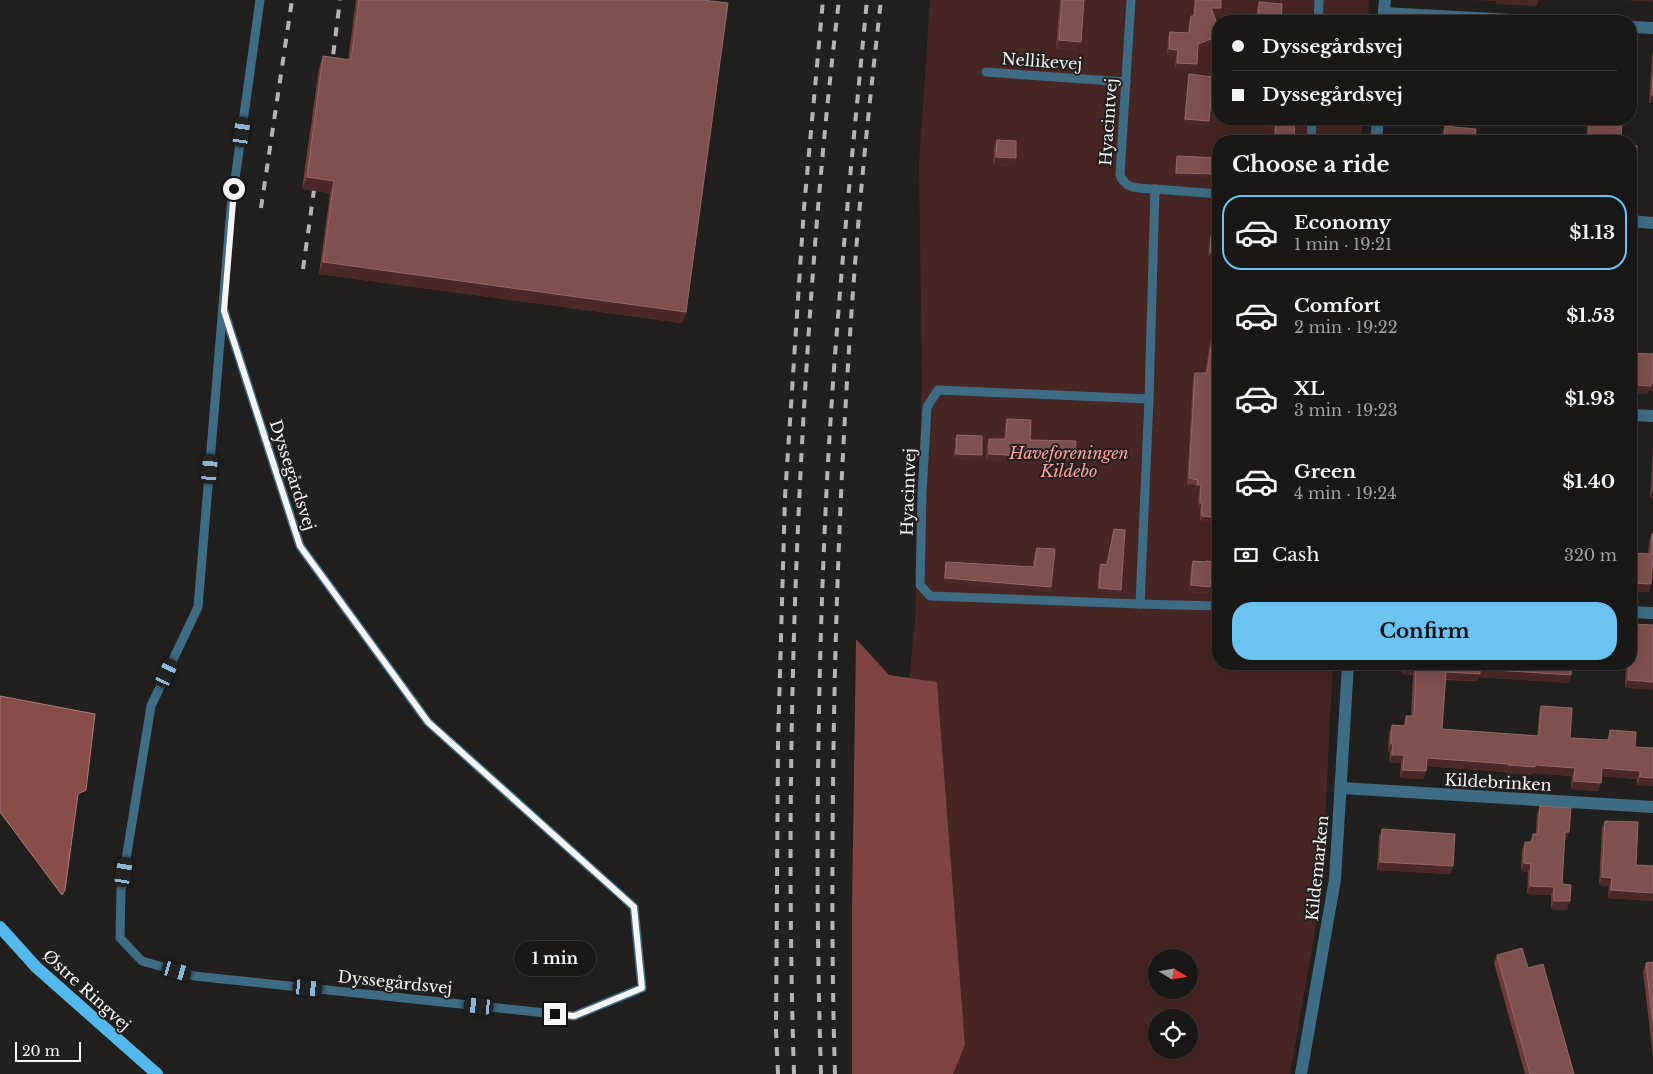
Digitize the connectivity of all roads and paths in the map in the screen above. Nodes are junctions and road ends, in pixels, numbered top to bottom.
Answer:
1 (260, 0) edge
2 (1131, 0) edge
3 (1319, 0) edge
4 (1384, 11) edge
5 (1318, 15) edge
6 (1442, 15) edge
7 (1637, 27) edge
8 (1653, 28) edge
9 (986, 72) dead end
10 (1126, 82) junction
11 (1155, 189) junction
12 (1212, 193) edge
13 (1637, 222) edge
14 (1653, 223) edge
15 (224, 311) junction
16 (1149, 399) junction
17 (1637, 415) edge
18 (1653, 416) edge
19 (1140, 604) junction
20 (1212, 606) edge
21 (1637, 612) edge
22 (1653, 613) edge
23 (1348, 670) edge
24 (1342, 788) junction
25 (1653, 807) edge
26 (0, 927) edge
27 (156, 1074) edge
28 (1301, 1074) edge

1 - 15 lane, Dyssegårdsvej
2 - 10 lane, Hyacintvej
3 - 5 lane
4 - 6 street
7 - 8 street
9 - 10 lane, Nellikevej
10 - 11 lane, Hyacintvej
11 - 12 lane
11 - 16 lane
13 - 14 street
15 - 15 lane, Dyssegårdsvej
16 - 19 lane
16 - 19 lane, Hyacintvej
17 - 18 street
19 - 20 lane, Hyacintvej
21 - 22 street
23 - 24 street, Kildemarken
24 - 25 street, Kildebrinken
24 - 28 street, Kildemarken
26 - 27 main road, Østre Ringvej

